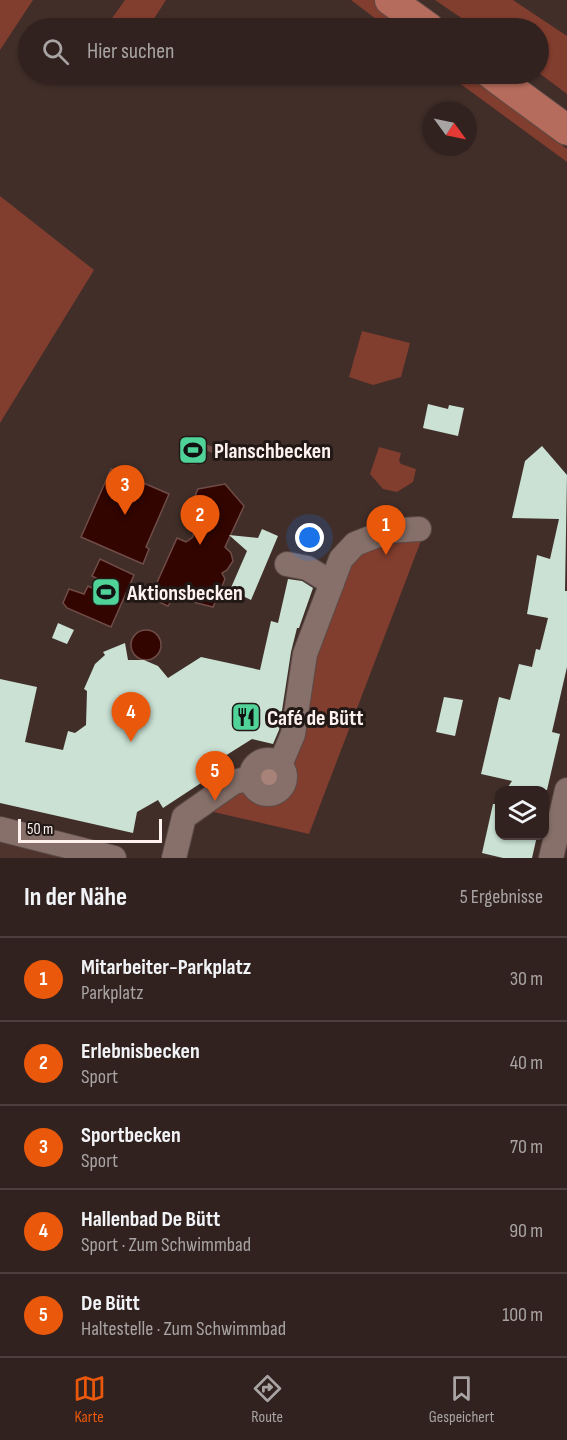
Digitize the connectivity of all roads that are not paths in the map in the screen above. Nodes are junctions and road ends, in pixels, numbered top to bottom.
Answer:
1 (390, 0) edge
2 (415, 18) edge
3 (505, 84) edge
4 (567, 130) edge
5 (419, 529) dead end
6 (287, 564) dead end
7 (332, 583) junction
8 (567, 790) edge
9 (0, 829) edge
10 (114, 858) edge
11 (174, 858) edge
12 (551, 858) edge

1 - 2 main road
3 - 4 main road
5 - 7 street
6 - 7 street
7 - 11 street
8 - 12 street
9 - 10 street

